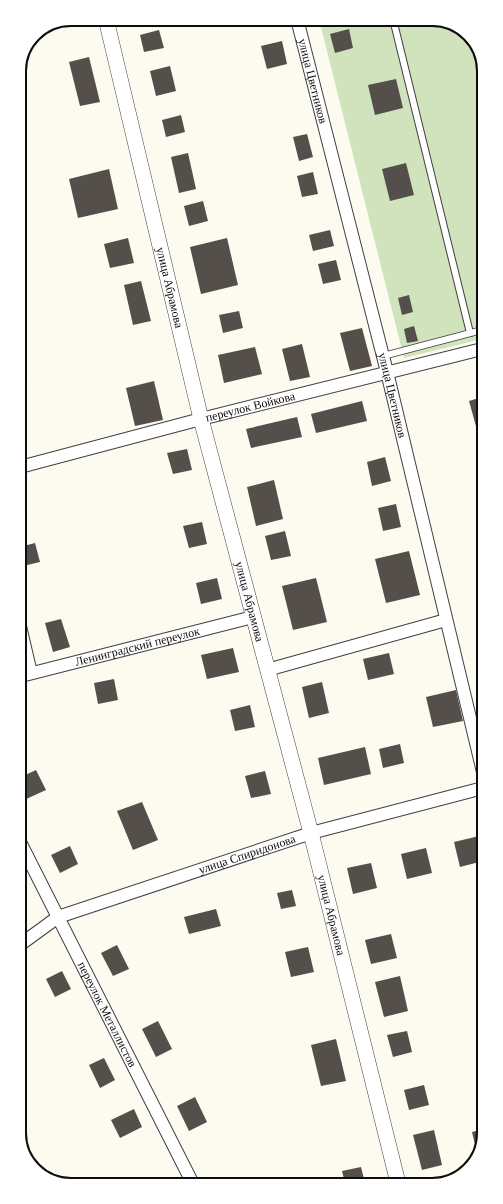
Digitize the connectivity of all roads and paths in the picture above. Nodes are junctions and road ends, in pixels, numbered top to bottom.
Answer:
1 (108, 26) edge
2 (299, 26) edge
3 (395, 26) edge
4 (477, 331) edge
5 (470, 333) junction
6 (477, 350) edge
7 (383, 356) junction
8 (387, 372) junction
9 (201, 419) junction
10 (26, 465) edge
11 (253, 617) junction
12 (446, 620) junction
13 (267, 670) junction
14 (26, 675) edge
15 (477, 747) edge
16 (477, 790) edge
17 (311, 833) junction
18 (26, 854) edge
19 (58, 917) junction
20 (26, 940) edge
21 (190, 1178) edge
22 (397, 1178) edge

1 - 9 street, улица Абрамова
2 - 7 street, улица Цветников
3 - 5 lane
4 - 5 lane
5 - 7 lane
6 - 8 street, переулок Войкова
7 - 8 street, улица Цветников
8 - 9 street, переулок Войкова
8 - 12 street, улица Цветников
9 - 10 street, переулок Войкова
9 - 11 street, улица Абрамова
11 - 13 street, улица Абрамова
11 - 14 street, Ленинградский переулок
12 - 13 street
12 - 15 street, улица Цветников
13 - 17 street, улица Абрамова
16 - 17 street, улица Спиридонова
17 - 19 street, улица Спиридонова
17 - 22 street, улица Абрамова
18 - 19 street, переулок Металлистов
19 - 20 street, улица Спиридонова
19 - 21 street, переулок Металлистов

